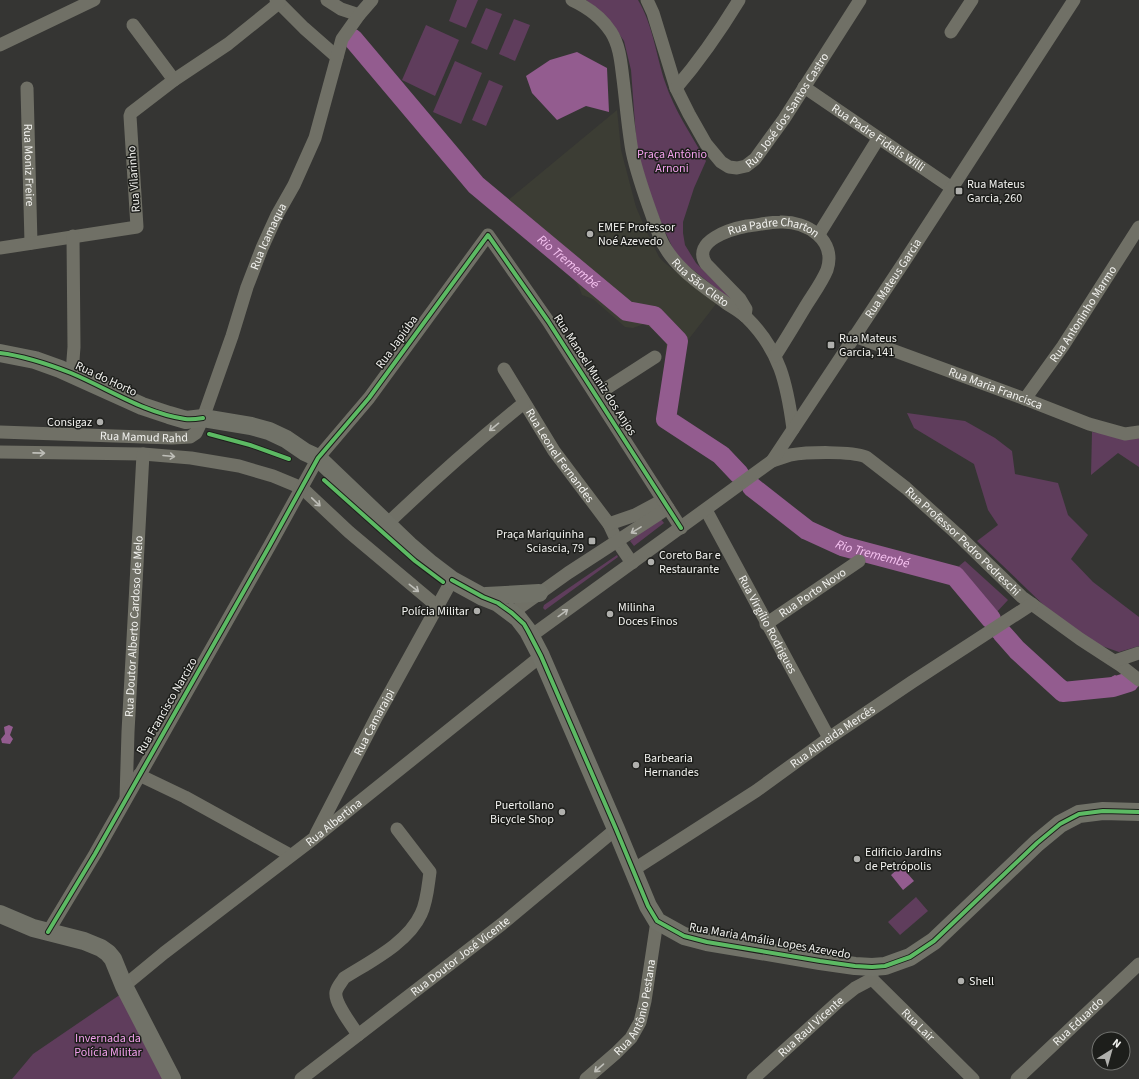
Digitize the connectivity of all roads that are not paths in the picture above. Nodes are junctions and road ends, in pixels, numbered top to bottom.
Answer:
1 (94, 0) edge
2 (327, 0) edge
3 (372, 0) edge
4 (572, 0) edge
5 (647, 0) edge
6 (739, 0) edge
7 (860, 0) edge
8 (972, 0) edge
9 (1074, 0) edge
10 (277, 1) edge
11 (359, 15) junction
12 (133, 25) dead end
13 (951, 32) dead end
14 (0, 45) edge
15 (337, 58) junction
16 (174, 80) junction
17 (804, 87) junction
18 (27, 88) dead end
19 (676, 88) junction
20 (878, 139) junction
21 (952, 188) junction
22 (1139, 227) edge
23 (819, 234) junction
24 (488, 235) joint
25 (73, 236) junction
26 (31, 242) junction
27 (0, 248) edge
28 (745, 316) junction
29 (854, 336) junction
30 (0, 353) edge
31 (775, 356) junction
32 (655, 357) dead end
33 (504, 369) dead end
34 (72, 373) junction
35 (596, 395) junction
36 (1025, 399) junction
37 (524, 403) junction
38 (203, 418) junction
39 (793, 429) junction
40 (0, 432) edge
41 (1139, 432) edge
42 (0, 452) edge
43 (143, 454) junction
44 (318, 458) junction
45 (772, 461) junction
46 (302, 488) junction
47 (666, 504) junction
48 (706, 510) junction
49 (387, 524) junction
50 (609, 524) junction
51 (682, 528) junction
52 (617, 541) junction
53 (858, 561) dead end
54 (632, 563) junction
55 (452, 580) junction
56 (539, 593) junction
57 (483, 597) junction
58 (1032, 604) junction
59 (437, 606) junction
60 (512, 613) junction
61 (766, 624) junction
62 (531, 636) junction
63 (1139, 653) edge
64 (541, 656) junction
65 (1115, 661) junction
66 (1139, 680) edge
67 (829, 738) junction
68 (140, 775) junction
69 (126, 800) junction
70 (1139, 812) edge
71 (397, 829) dead end
72 (616, 829) junction
73 (313, 839) junction
74 (290, 855) junction
75 (633, 870) junction
76 (0, 914) edge
77 (657, 921) junction
78 (48, 932) junction
79 (1139, 964) edge
80 (872, 973) junction
81 (124, 986) junction
82 (358, 1035) junction
83 (172, 1079) edge
84 (301, 1079) edge
85 (586, 1079) edge
86 (753, 1079) edge
87 (973, 1079) edge
88 (1017, 1079) edge

1 - 14 street
2 - 11 street
3 - 11 street, Rua Icamaqua
4 - 28 street, Rua São Cleto
5 - 19 street, Rua José dos Santos Castro
6 - 19 street
7 - 17 street, Rua José dos Santos Castro
8 - 13 street
9 - 21 street, Rua Mateus Garcia
10 - 15 street
10 - 16 street, Rua Vilarinho
11 - 15 street, Rua Icamaqua
12 - 16 street
15 - 38 street, Rua Icamaqua
16 - 25 street, Rua Vilarinho
17 - 19 street, Rua José dos Santos Castro
17 - 20 street, Rua Padre Fidelis Willi
18 - 26 street, Rua Moniz Freire
20 - 21 street, Rua Padre Fidelis Willi
20 - 23 street
21 - 29 street, Rua Mateus Garcia
22 - 36 street, Rua Antoninho Marmo
23 - 28 street, Rua Padre Charton
23 - 31 street, Rua Padre Charton
24 - 35 street, Rua Manoel Muniz dos Anjos
24 - 44 street, Rua Japiúba
25 - 26 street
25 - 34 street
26 - 27 street
28 - 31 street, Rua São Cleto
29 - 36 street, Rua Maria Francisca
29 - 39 street, Rua Mateus Garcia
30 - 34 main road, Rua do Horto
31 - 39 street, Rua São Cleto
32 - 35 street
33 - 37 street, Rua Leonel Fernandes
34 - 38 main road, Rua do Horto
35 - 47 street, Rua Manoel Muniz dos Anjos
36 - 41 street, Rua Maria Francisca
37 -> 49 street
37 - 50 street, Rua Leonel Fernandes
38 - 40 street, Rua Mamud Rahd
38 - 44 main road, Rua Mamud Rahd
39 - 45 street, Rua Mateus Garcia
42 -> 43 street, Rua Mamud Rahd
43 -> 46 street, Rua Mamud Rahd
43 - 69 street, Rua Doutor Alberto Cardoso de Melo
44 - 46 street
44 - 49 main road, Rua Mamud Rahd
45 - 48 street, Rua Mateus Garcia
45 - 58 street, Rua Professor Pedro Pedreschi
46 -> 59 street, Rua Mamud Rahd
46 - 68 street, Rua Francisco Narcizo
47 - 50 street
47 - 51 street, Rua Manoel Muniz dos Anjos
47 -> 52 street
48 - 51 street, Rua Mateus Garcia
48 - 61 street, Rua Virgílio Rodrigues
49 - 55 main road, Rua Mamud Rahd
50 - 52 street, Rua Leonel Fernandes
51 - 54 street, Rua Mateus Garcia
52 - 54 street, Rua Leonel Fernandes
52 - 56 street
53 - 61 street, Rua Porto Novo
62 -> 54 street, Rua Mateus Garcia
55 - 57 main road, Rua Mamud Rahd
55 - 59 street
56 - 57 main road
56 - 60 street
57 - 60 main road, Rua Mamud Rahd
58 - 65 street, Rua Professor Pedro Pedreschi
58 - 67 street, Rua Almeida Mercês
59 - 73 street, Rua Camaraipi
60 - 62 main road, Rua Mamud Rahd
61 - 67 street, Rua Virgílio Rodrigues
62 - 64 main road
63 - 65 street
64 - 72 main road
64 - 73 street, Rua Albertina
65 - 66 street, Rua Professor Pedro Pedreschi
67 - 75 street, Rua Almeida Mercês
68 - 69 street, Rua Francisco Narcizo
68 - 74 street
69 - 78 street, Rua Francisco Narcizo
70 - 80 main road, Rua Maria Amália Lopes Azevedo
71 - 82 street
72 - 75 main road
72 - 82 street, Rua Doutor José Vicente
73 - 74 street, Rua Albertina
74 - 81 street, Rua Albertina
75 - 77 main road
76 - 78 main road
77 - 80 main road, Rua Maria Amália Lopes Azevedo
77 -> 85 street, Rua Antônio Pestana
78 - 81 main road
79 - 88 street, Rua Eduardo
80 - 86 street, Rua Raul Vicente
80 - 87 street, Rua Lair
81 - 83 main road
82 - 84 street, Rua Doutor José Vicente

